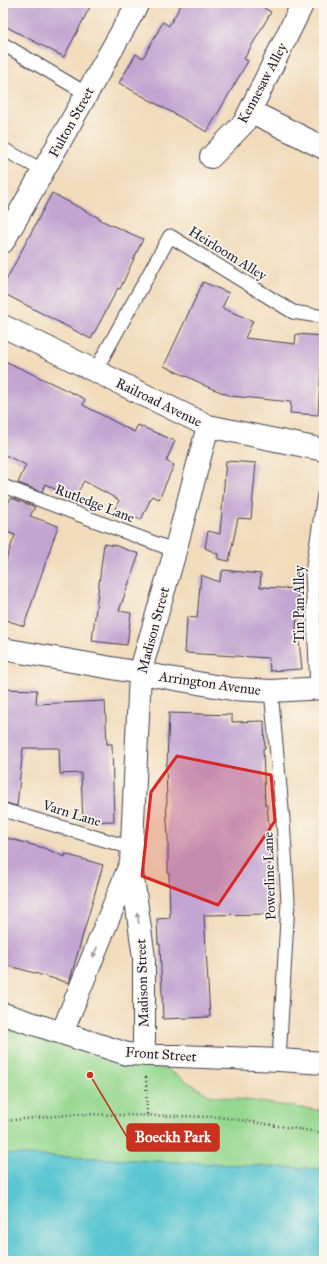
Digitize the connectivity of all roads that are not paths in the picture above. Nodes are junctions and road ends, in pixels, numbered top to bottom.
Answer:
1 (138, 3) edge
2 (303, 3) edge
3 (3, 44) edge
4 (86, 94) junction
5 (250, 111) junction
6 (324, 148) edge
7 (3, 149) edge
8 (211, 157) dead end
9 (44, 171) junction
10 (3, 242) edge
11 (324, 317) edge
12 (3, 326) edge
13 (95, 371) junction
14 (208, 426) junction
15 (324, 450) edge
16 (3, 486) edge
17 (324, 495) edge
18 (176, 551) junction
19 (3, 649) edge
20 (140, 673) junction
21 (320, 689) edge
22 (271, 692) junction
23 (3, 810) edge
24 (131, 856) junction
25 (3, 1014) edge
26 (62, 1033) junction
27 (144, 1055) junction
28 (279, 1060) junction
29 (324, 1063) edge

1 - 4 street, Fulton Street
2 - 5 street, Kennesaw Alley
3 - 4 lane
4 - 9 street, Fulton Street
5 - 6 street
5 - 8 street, Kennesaw Alley
7 - 9 lane
9 - 10 street, Fulton Street
11 - 13 lane, Heirloom Alley
12 - 13 street, Railroad Avenue
13 - 14 street, Railroad Avenue
14 - 15 street, Railroad Avenue
14 - 18 street, Madison Street
16 - 18 lane, Rutledge Lane
17 - 21 lane, Tin Pan Alley
18 - 20 street, Madison Street
19 - 20 street, Arrington Avenue
20 - 22 street, Arrington Avenue
20 - 24 street, Madison Street
21 - 22 street, Arrington Avenue
22 - 28 lane, Powerline Lane
23 - 24 lane, Varn Lane
24 -> 26 street, Madison Street
27 -> 24 street, Madison Street
25 - 26 street, Front Street
26 - 27 street, Front Street
27 - 28 street, Front Street
28 - 29 street, Front Street

